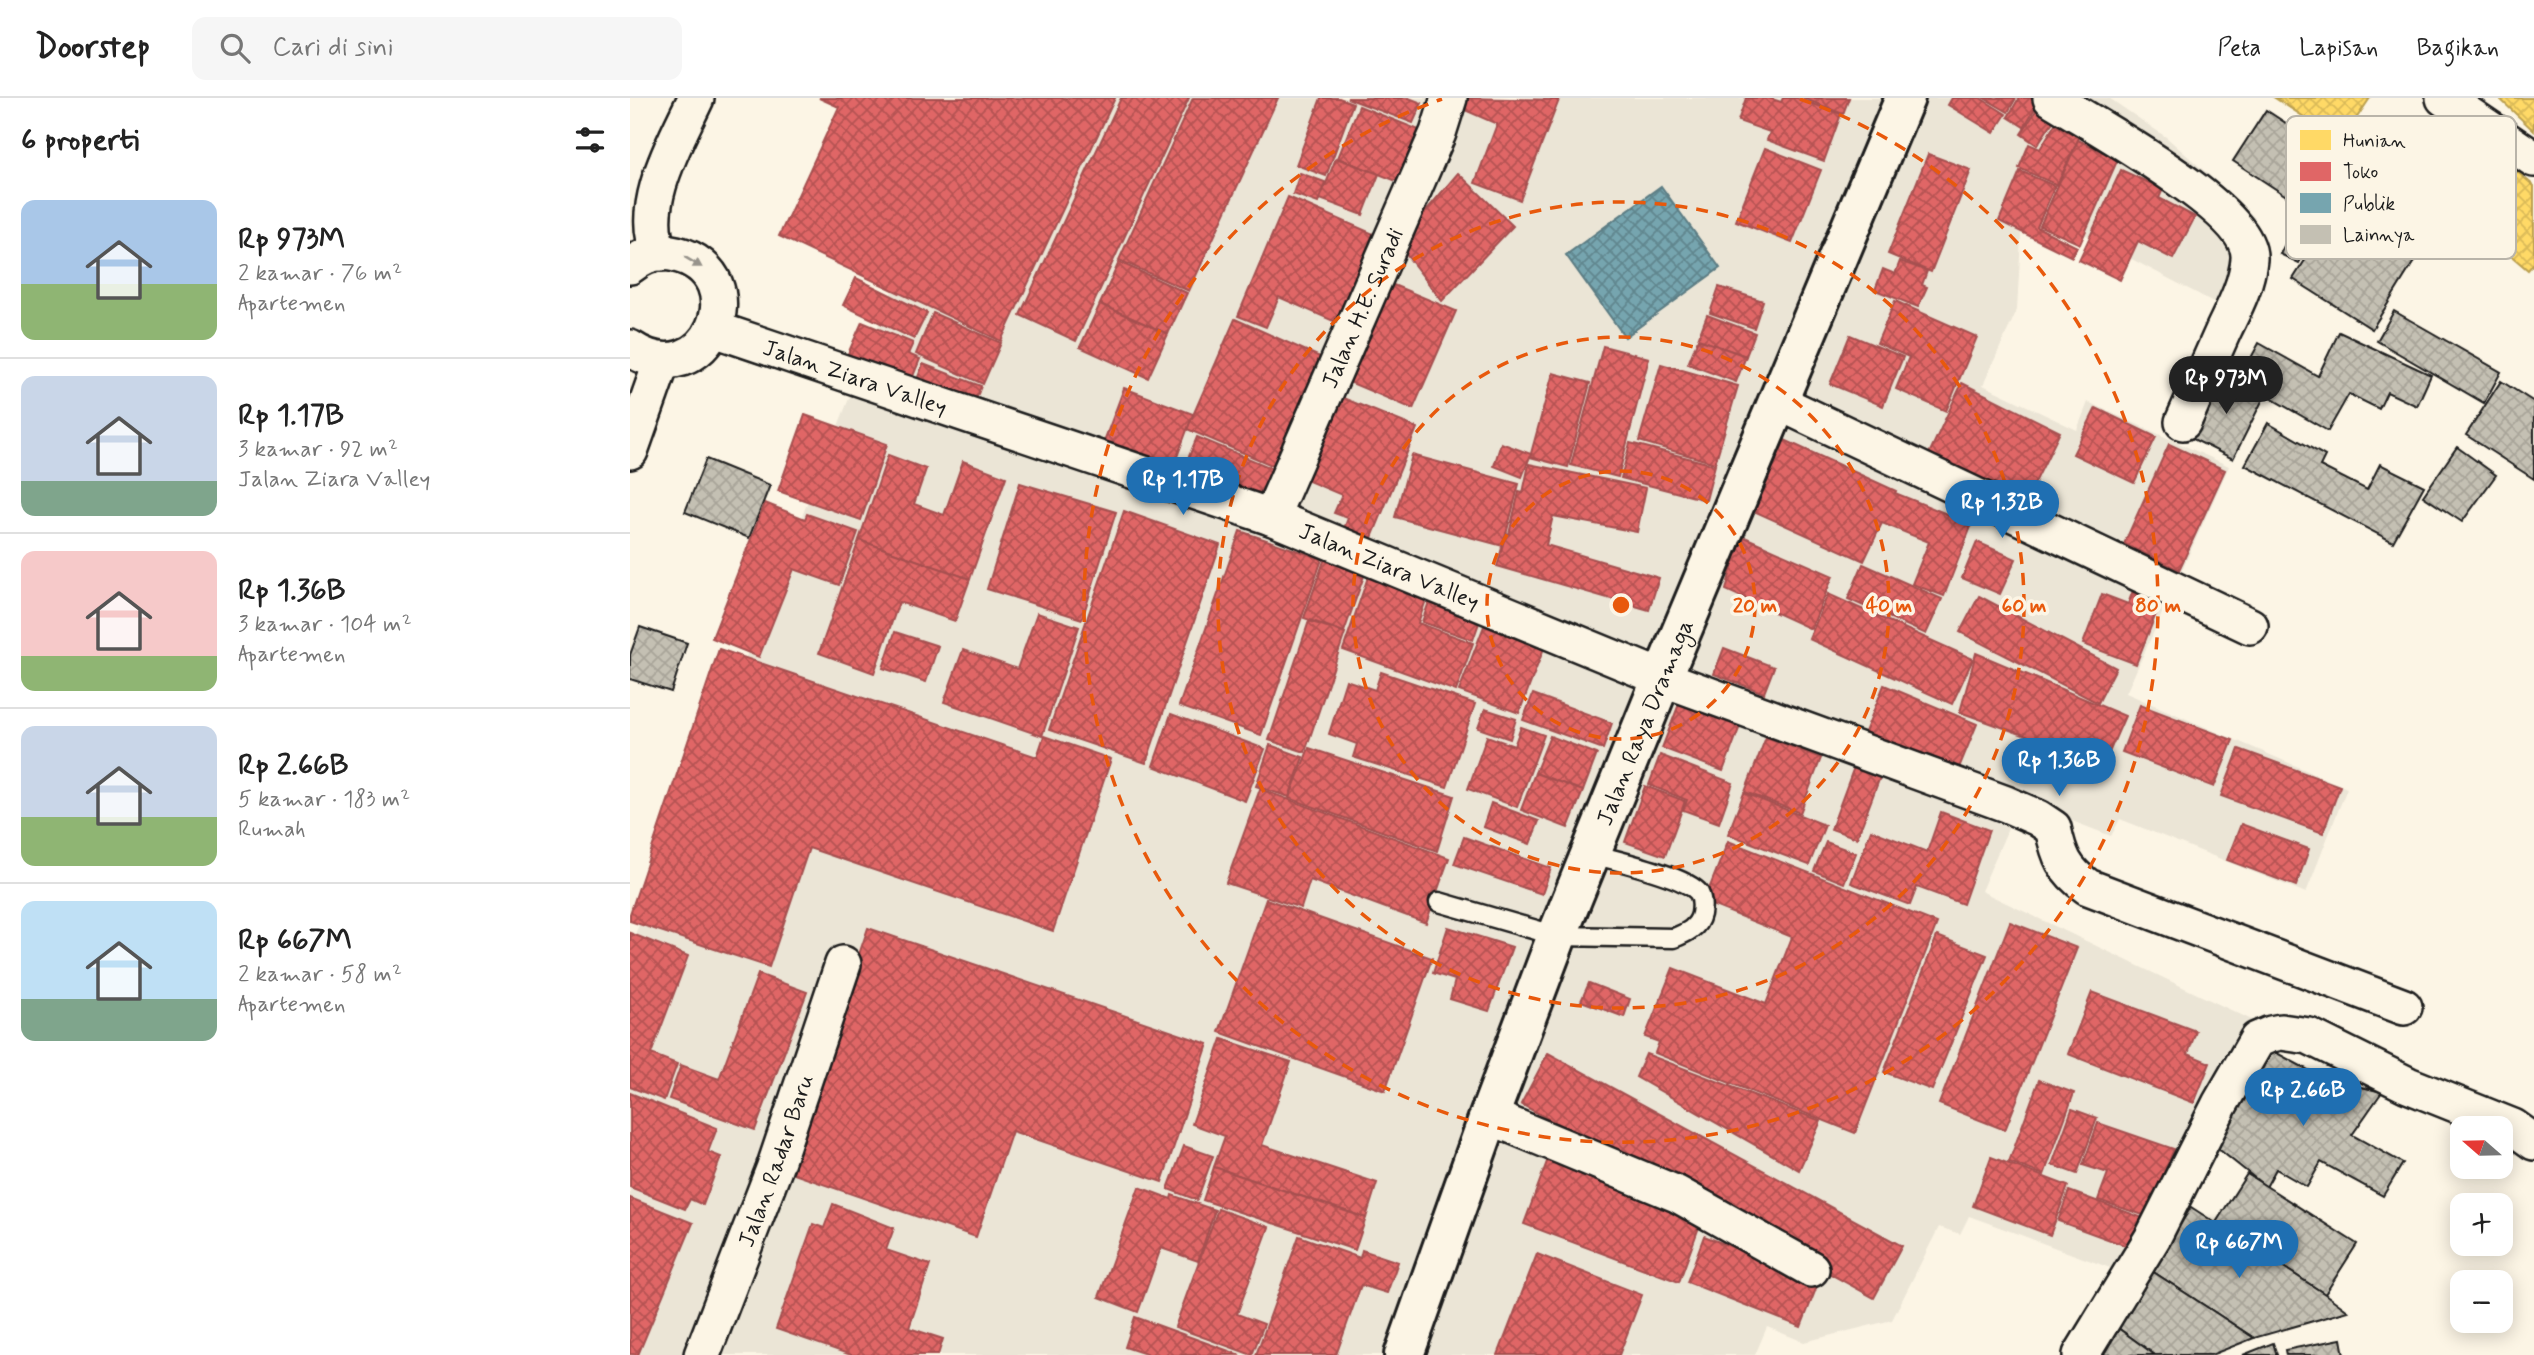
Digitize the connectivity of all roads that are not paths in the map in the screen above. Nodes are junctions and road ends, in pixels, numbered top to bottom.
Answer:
1 (696, 98) edge
2 (1449, 98) edge
3 (1905, 98) edge
4 (2051, 98) edge
5 (2444, 98) edge
6 (2471, 116) edge
7 (2516, 147) edge
8 (2534, 159) edge
9 (645, 259) edge
10 (714, 329) junction
11 (646, 355) edge
12 (1779, 402) junction
13 (2183, 422) dead end
14 (630, 451) edge
15 (1271, 517) junction
16 (2250, 626) dead end
17 (1662, 678) junction
18 (1592, 854) junction
19 (1439, 902) dead end
20 (1558, 936) junction
21 (843, 964) dead end
22 (2404, 1007) dead end
23 (1489, 1116) junction
24 (2534, 1142) edge
25 (1811, 1269) dead end
26 (702, 1355) edge
27 (1404, 1355) edge
28 (2081, 1355) edge

1 - 9 street
2 - 15 street, Jalan H.E. Suradi
3 - 12 highway, Jalan Raya Dramaga
4 - 13 street
5 - 6 street
7 - 8 street
9 -> 10 street
10 - 11 street
10 - 15 street, Jalan Ziara Valley
11 - 14 street
12 - 16 street
12 - 17 highway, Jalan Raya Dramaga
15 - 17 street, Jalan Ziara Valley
17 - 18 highway, Jalan Raya Dramaga
17 - 22 street, Jalan Ziara Valley
18 - 20 highway, Jalan Raya Dramaga
18 - 20 lane
19 - 20 lane
20 - 23 highway, Jalan Raya Dramaga
21 - 26 street, Jalan Radar Baru
23 - 25 street
23 - 27 highway, Jalan Raya Dramaga
24 - 28 street

